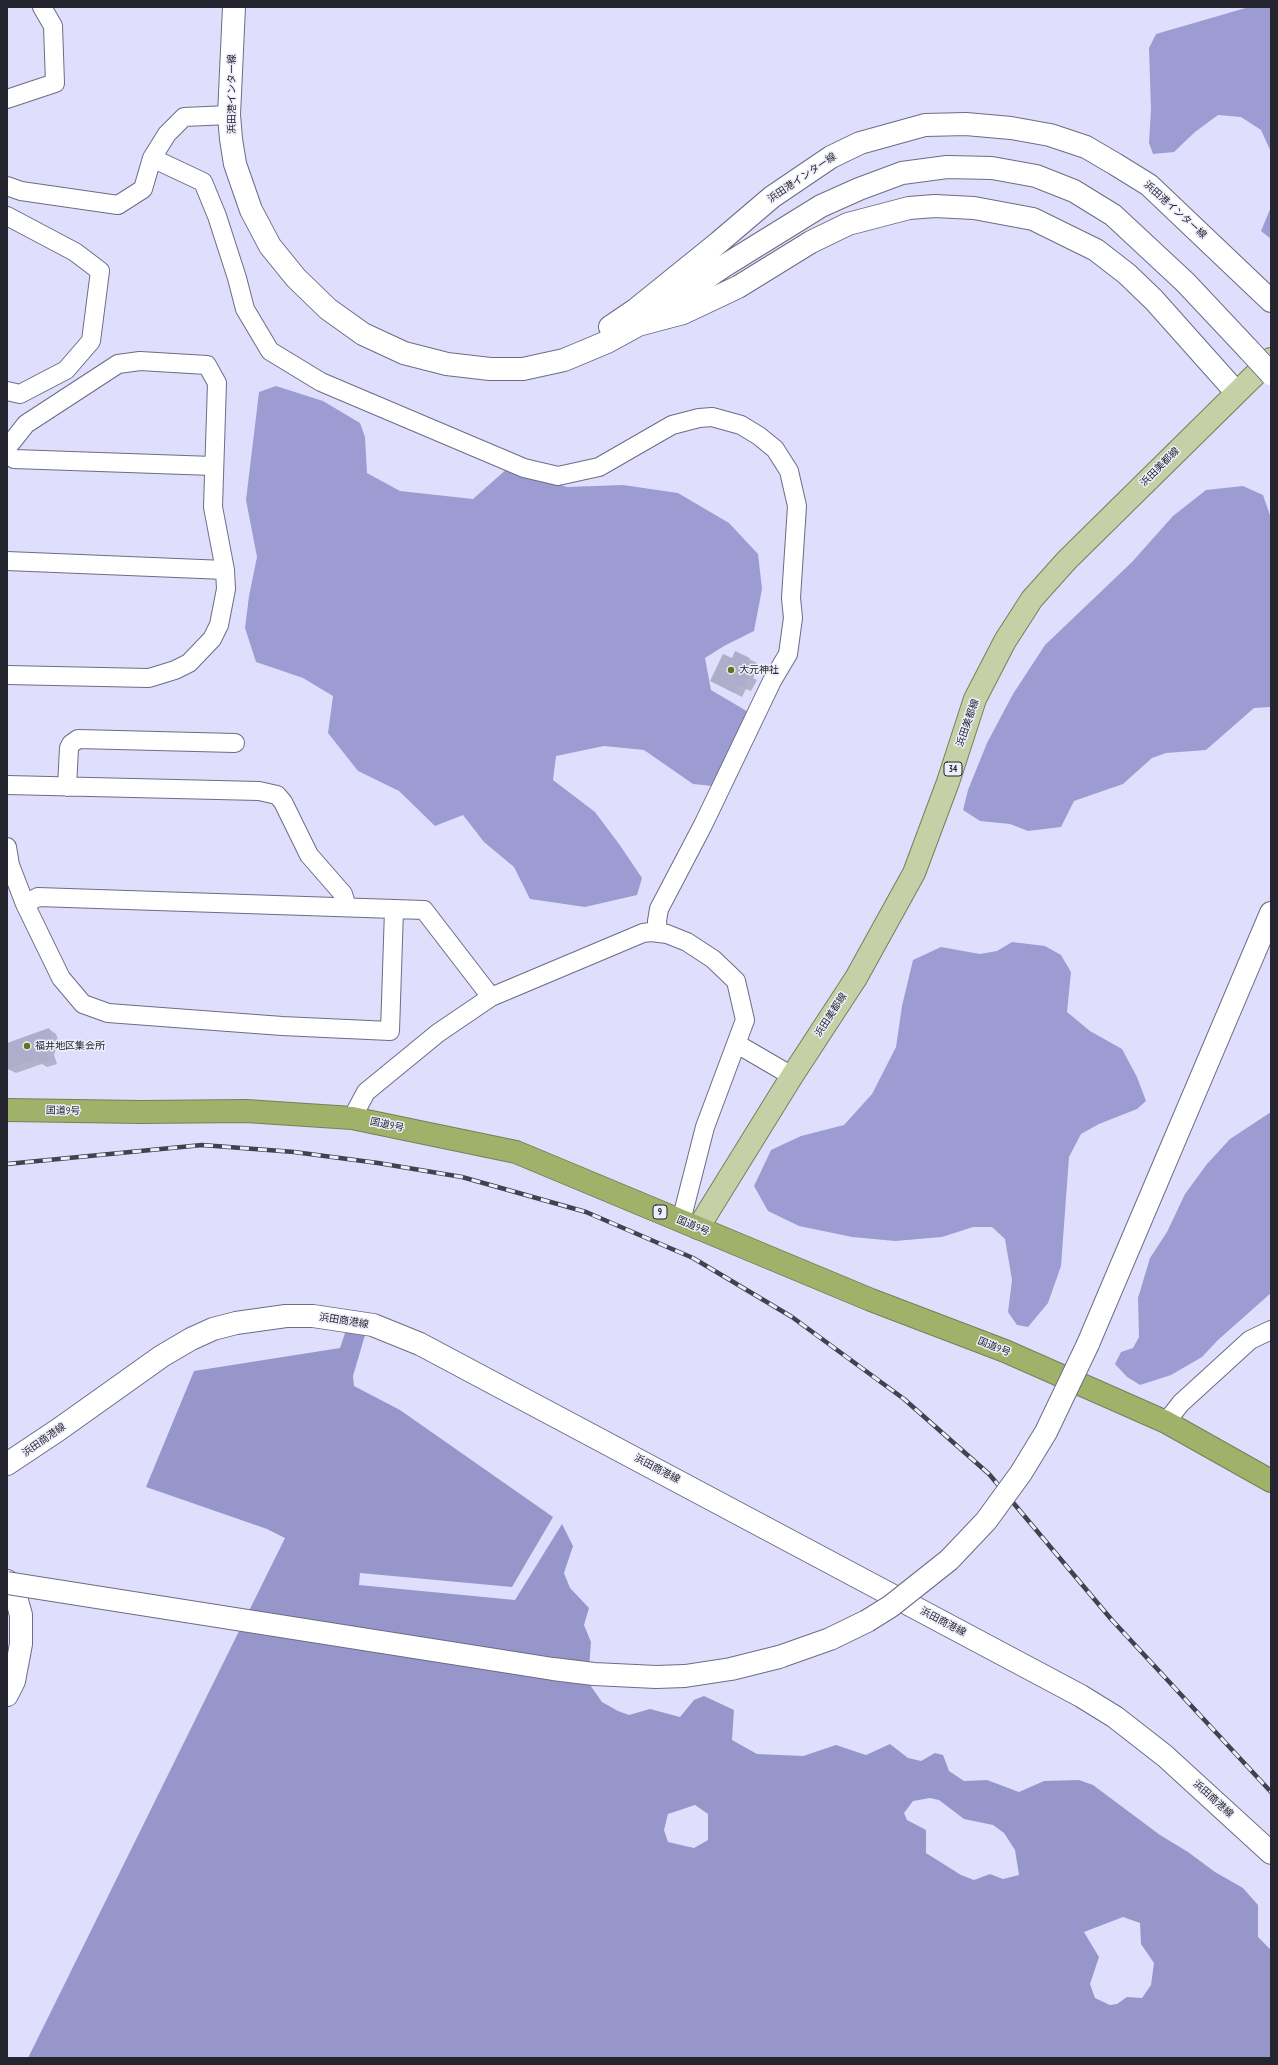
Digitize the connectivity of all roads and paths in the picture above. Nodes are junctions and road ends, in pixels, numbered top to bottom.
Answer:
1 (42, 7) edge
2 (234, 7) edge
3 (7, 99) edge
4 (229, 115) junction
5 (152, 158) junction
6 (7, 186) edge
7 (7, 216) edge
8 (1271, 301) edge
9 (638, 325) junction
10 (1271, 359) edge
11 (564, 360) junction
12 (1271, 374) edge
13 (7, 391) edge
14 (1236, 392) junction
15 (7, 448) edge
16 (7, 454) edge
17 (213, 466) junction
18 (7, 561) edge
19 (225, 570) junction
20 (7, 676) edge
21 (235, 743) dead end
22 (7, 785) edge
23 (67, 787) junction
24 (7, 847) edge
25 (25, 904) junction
26 (347, 907) junction
27 (394, 910) junction
28 (1271, 912) edge
29 (658, 932) junction
30 (491, 997) junction
31 (737, 1044) junction
32 (792, 1076) junction
33 (7, 1109) edge
34 (352, 1118) junction
35 (689, 1224) junction
36 (1271, 1330) edge
37 (1166, 1422) junction
38 (7, 1464) edge
39 (1271, 1481) edge
40 (7, 1582) edge
41 (7, 1695) edge
42 (1271, 1853) edge

1 - 3 street
2 - 4 main road, 浜田港インター線
4 - 5 street
4 - 11 main road, 浜田港インター線
5 - 6 street
5 - 29 street
7 - 13 street
8 - 11 main road, 浜田港インター線
9 - 11 main road, 浜田港インター線
9 - 12 main road, bridge
9 - 14 main road, 浜田港インター線
10 - 14 main road, 浜田美都線 / 34
14 - 32 main road, 浜田美都線 / 34
15 - 17 street
16 - 17 street
17 - 19 street
18 - 19 street
19 - 20 street
21 - 23 street
22 - 23 street
23 - 26 street
24 - 25 street
25 - 26 street
25 - 27 street
26 - 27 street
27 - 30 street
28 - 40 main road, bridge
29 - 30 street
29 - 31 street
30 - 34 street
31 - 32 street
31 - 35 street
32 - 35 main road, 浜田美都線 / 34
33 - 34 highway, 国道9号 / 9
34 - 35 highway, 国道9号 / 9
35 - 37 highway, 国道9号 / 9
36 - 37 street
37 - 39 highway, 国道9号 / 9
38 - 42 main road, 浜田商港線
40 - 41 main road

